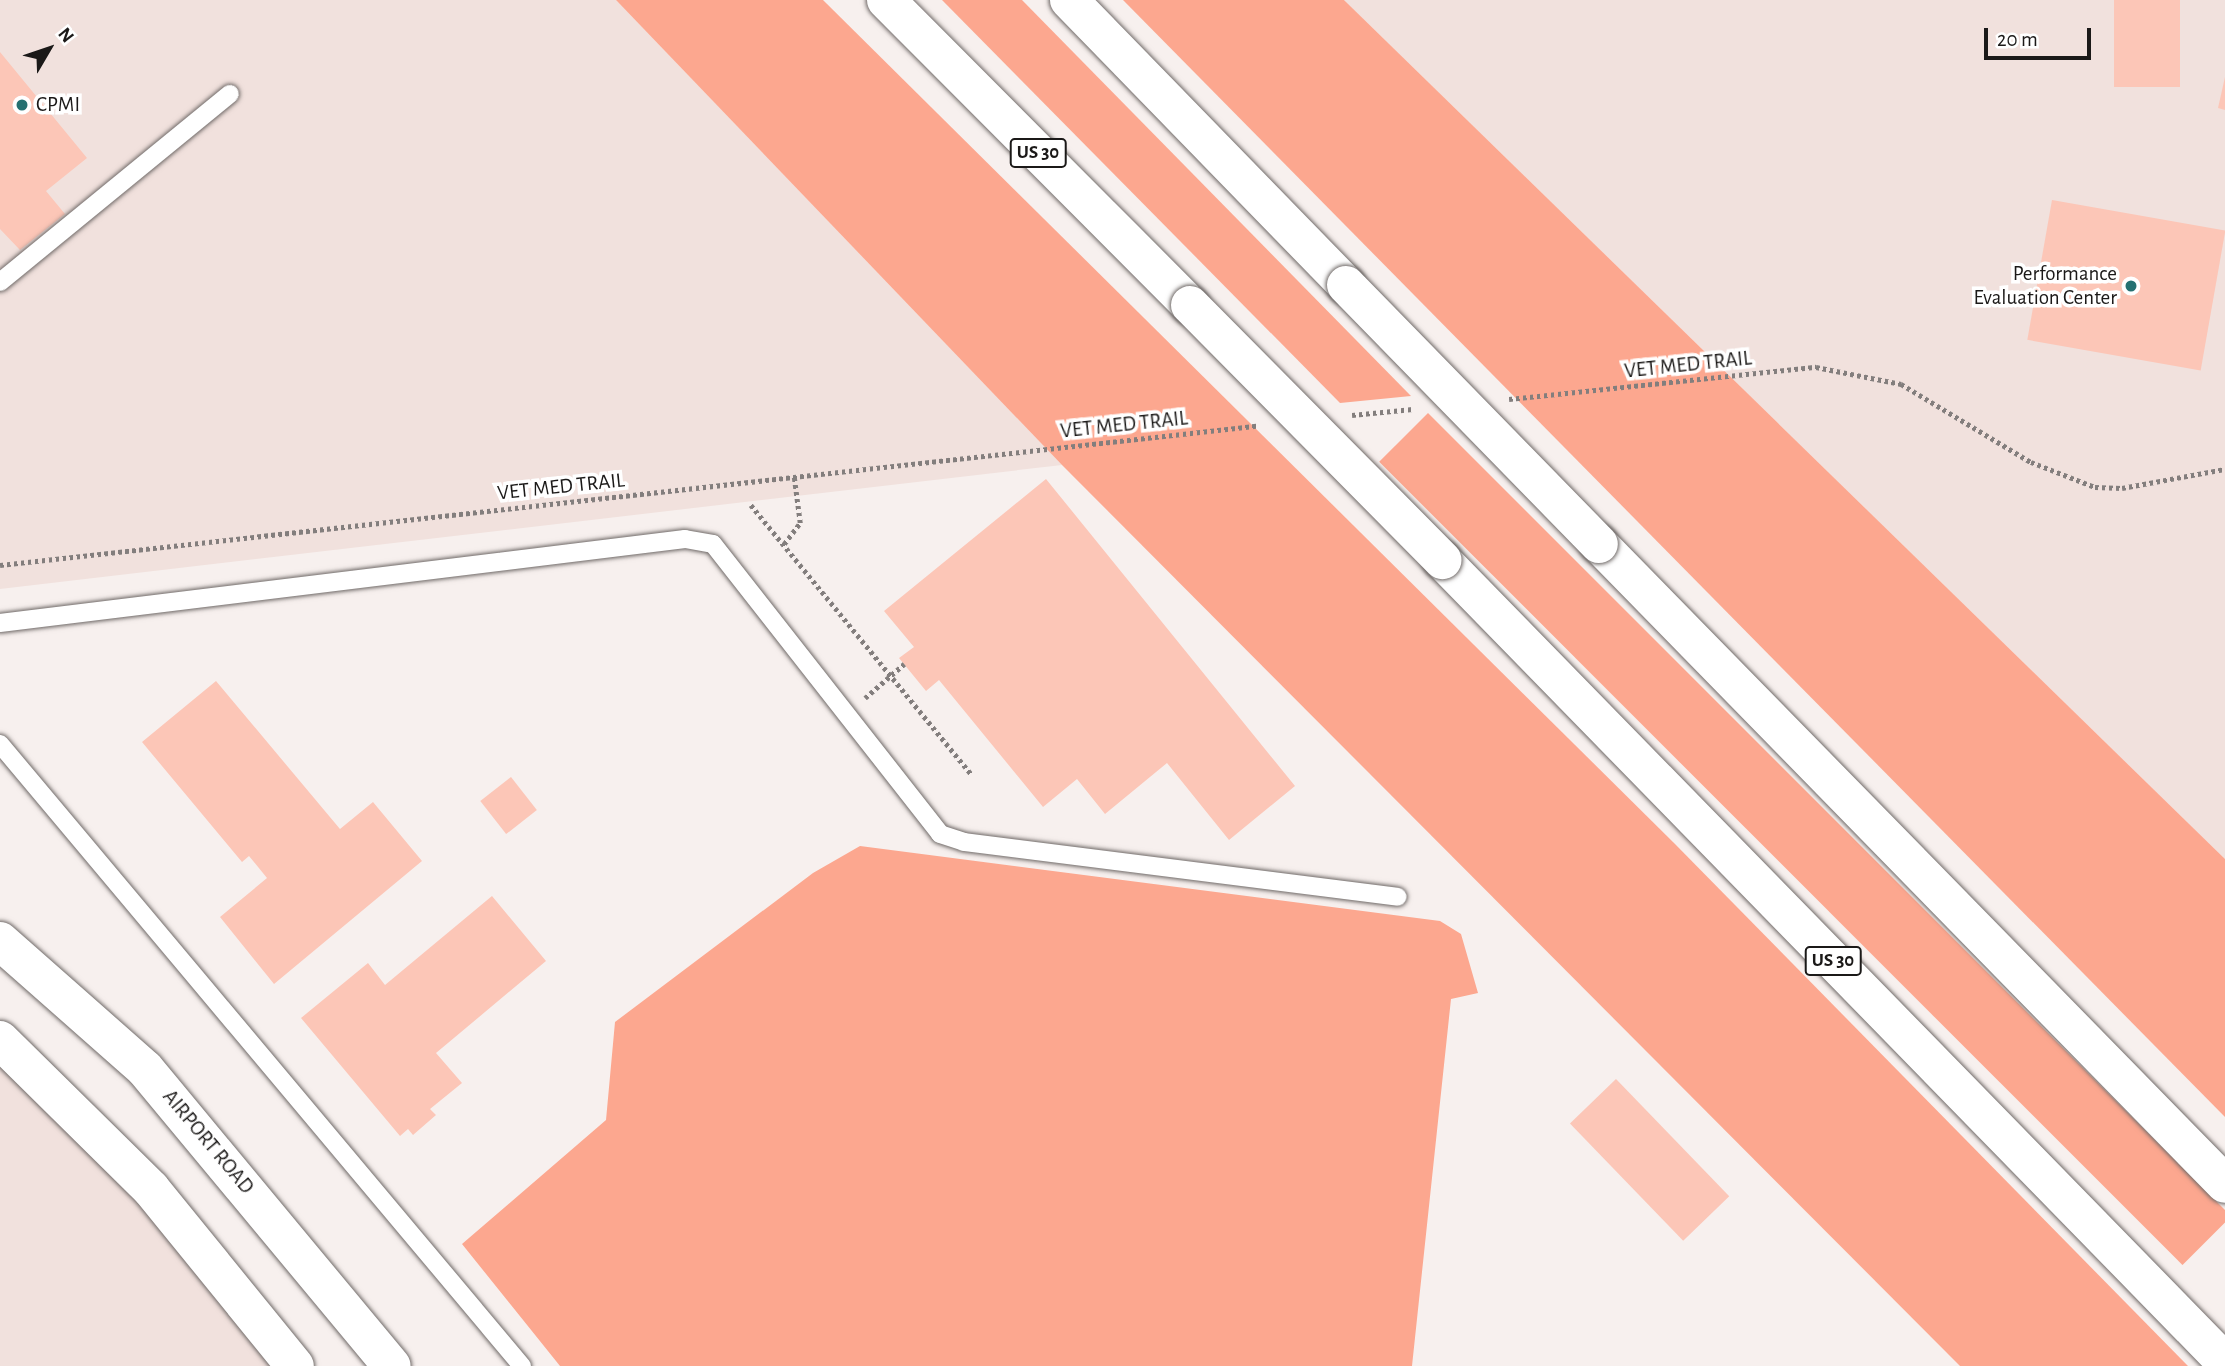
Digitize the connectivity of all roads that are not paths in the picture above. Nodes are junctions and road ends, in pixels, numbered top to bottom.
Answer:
1 (886, 0) edge
2 (1069, 0) edge
3 (230, 94) dead end
4 (0, 282) edge
5 (0, 623) edge
6 (0, 744) edge
7 (1398, 897) dead end
8 (0, 941) edge
9 (0, 1040) edge
10 (2225, 1184) edge
11 (2225, 1362) edge
12 (295, 1366) edge
13 (392, 1366) edge
14 (522, 1366) edge

1 - 11 main road, US 30, bridge
2 - 10 main road, bridge
3 - 4 lane
5 - 7 lane
6 - 14 lane
8 - 13 main road, AIRPORT ROAD
9 - 12 main road

